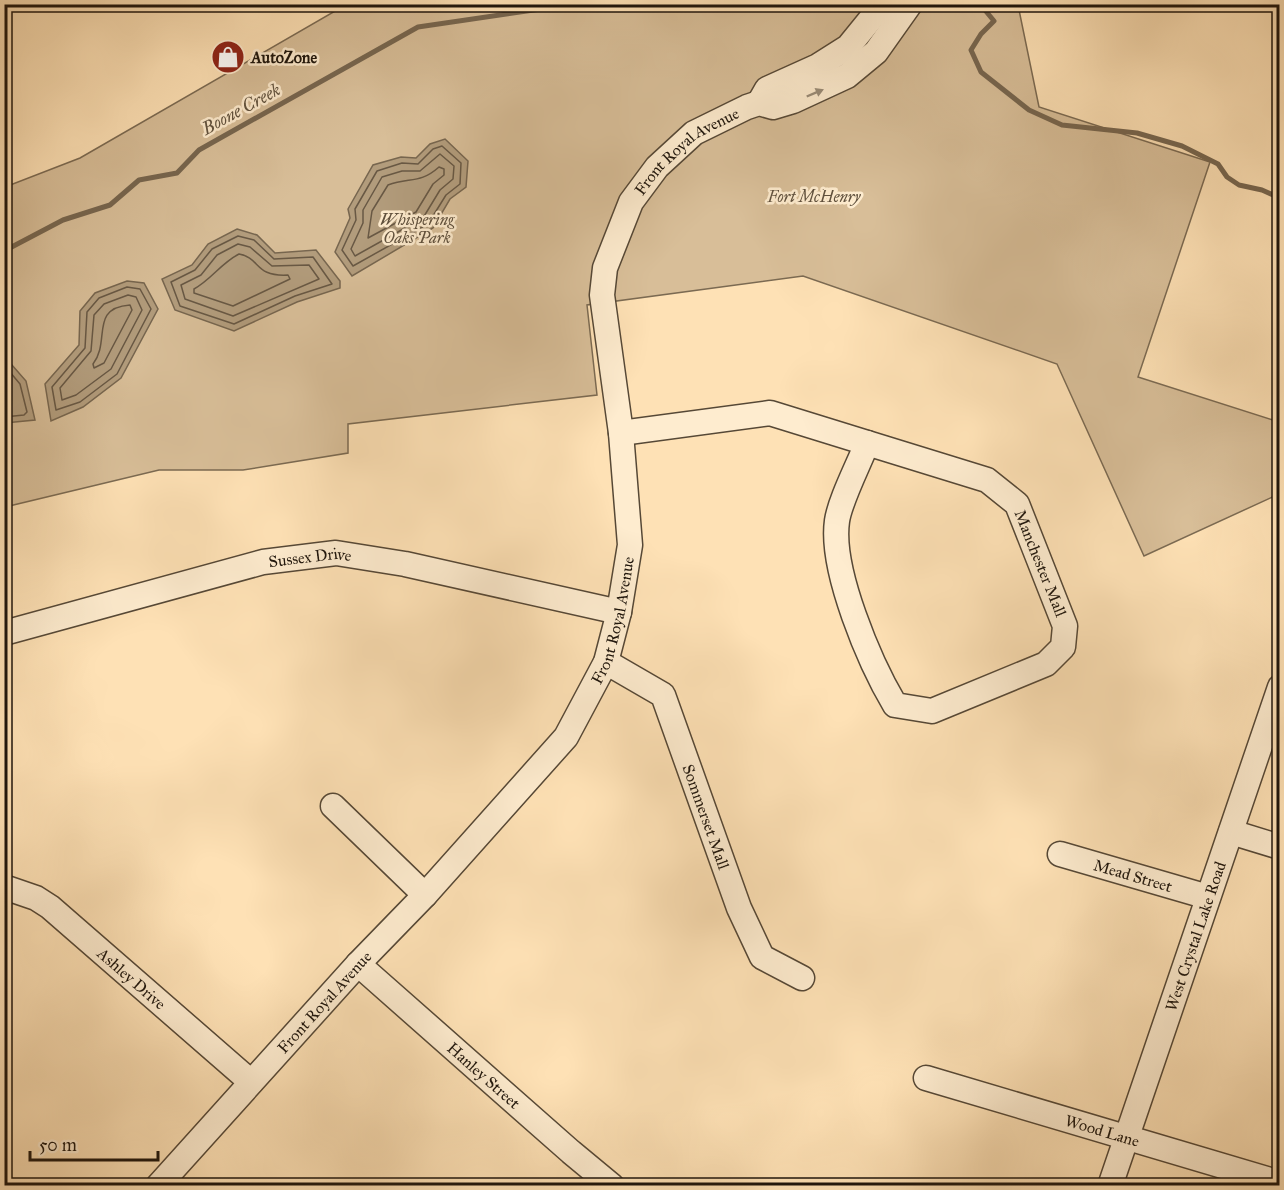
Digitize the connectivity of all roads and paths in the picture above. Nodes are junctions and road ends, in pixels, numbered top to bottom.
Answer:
1 (883, 4) edge
2 (910, 4) edge
3 (759, 103) junction
4 (621, 433) junction
5 (867, 443) junction
6 (619, 612) junction
7 (4, 633) edge
8 (606, 662) junction
9 (1280, 687) edge
10 (333, 806) dead end
11 (1231, 832) junction
12 (1280, 847) edge
13 (1060, 854) dead end
14 (4, 887) edge
15 (425, 895) junction
16 (1208, 897) junction
17 (358, 963) junction
18 (802, 978) dead end
19 (926, 1078) dead end
20 (251, 1082) junction
21 (1125, 1138) junction
22 (1280, 1183) edge
23 (158, 1185) edge
24 (612, 1185) edge
25 (1110, 1185) edge

1 - 3 street, Front Royal Avenue
3 -> 2 street, Front Royal Avenue
3 - 4 street, Front Royal Avenue
4 - 5 street, Manchester Mall
4 - 6 street, Front Royal Avenue
5 - 5 street, Manchester Mall
6 - 7 street, Sussex Drive
6 - 8 street, Front Royal Avenue
8 - 15 street, Front Royal Avenue
8 - 18 street, Sommerset Mall
9 - 11 street, West Crystal Lake Road
10 - 15 street
11 - 12 street
11 - 16 street, West Crystal Lake Road
13 - 16 street, Mead Street
14 - 20 street, Ashley Drive
15 - 17 street, Front Royal Avenue
16 - 21 street, West Crystal Lake Road
17 - 20 street, Front Royal Avenue
17 - 24 street, Hanley Street
19 - 21 street, Wood Lane
20 - 23 street, Front Royal Avenue
21 - 22 street, Wood Lane
21 - 25 street, West Crystal Lake Road

